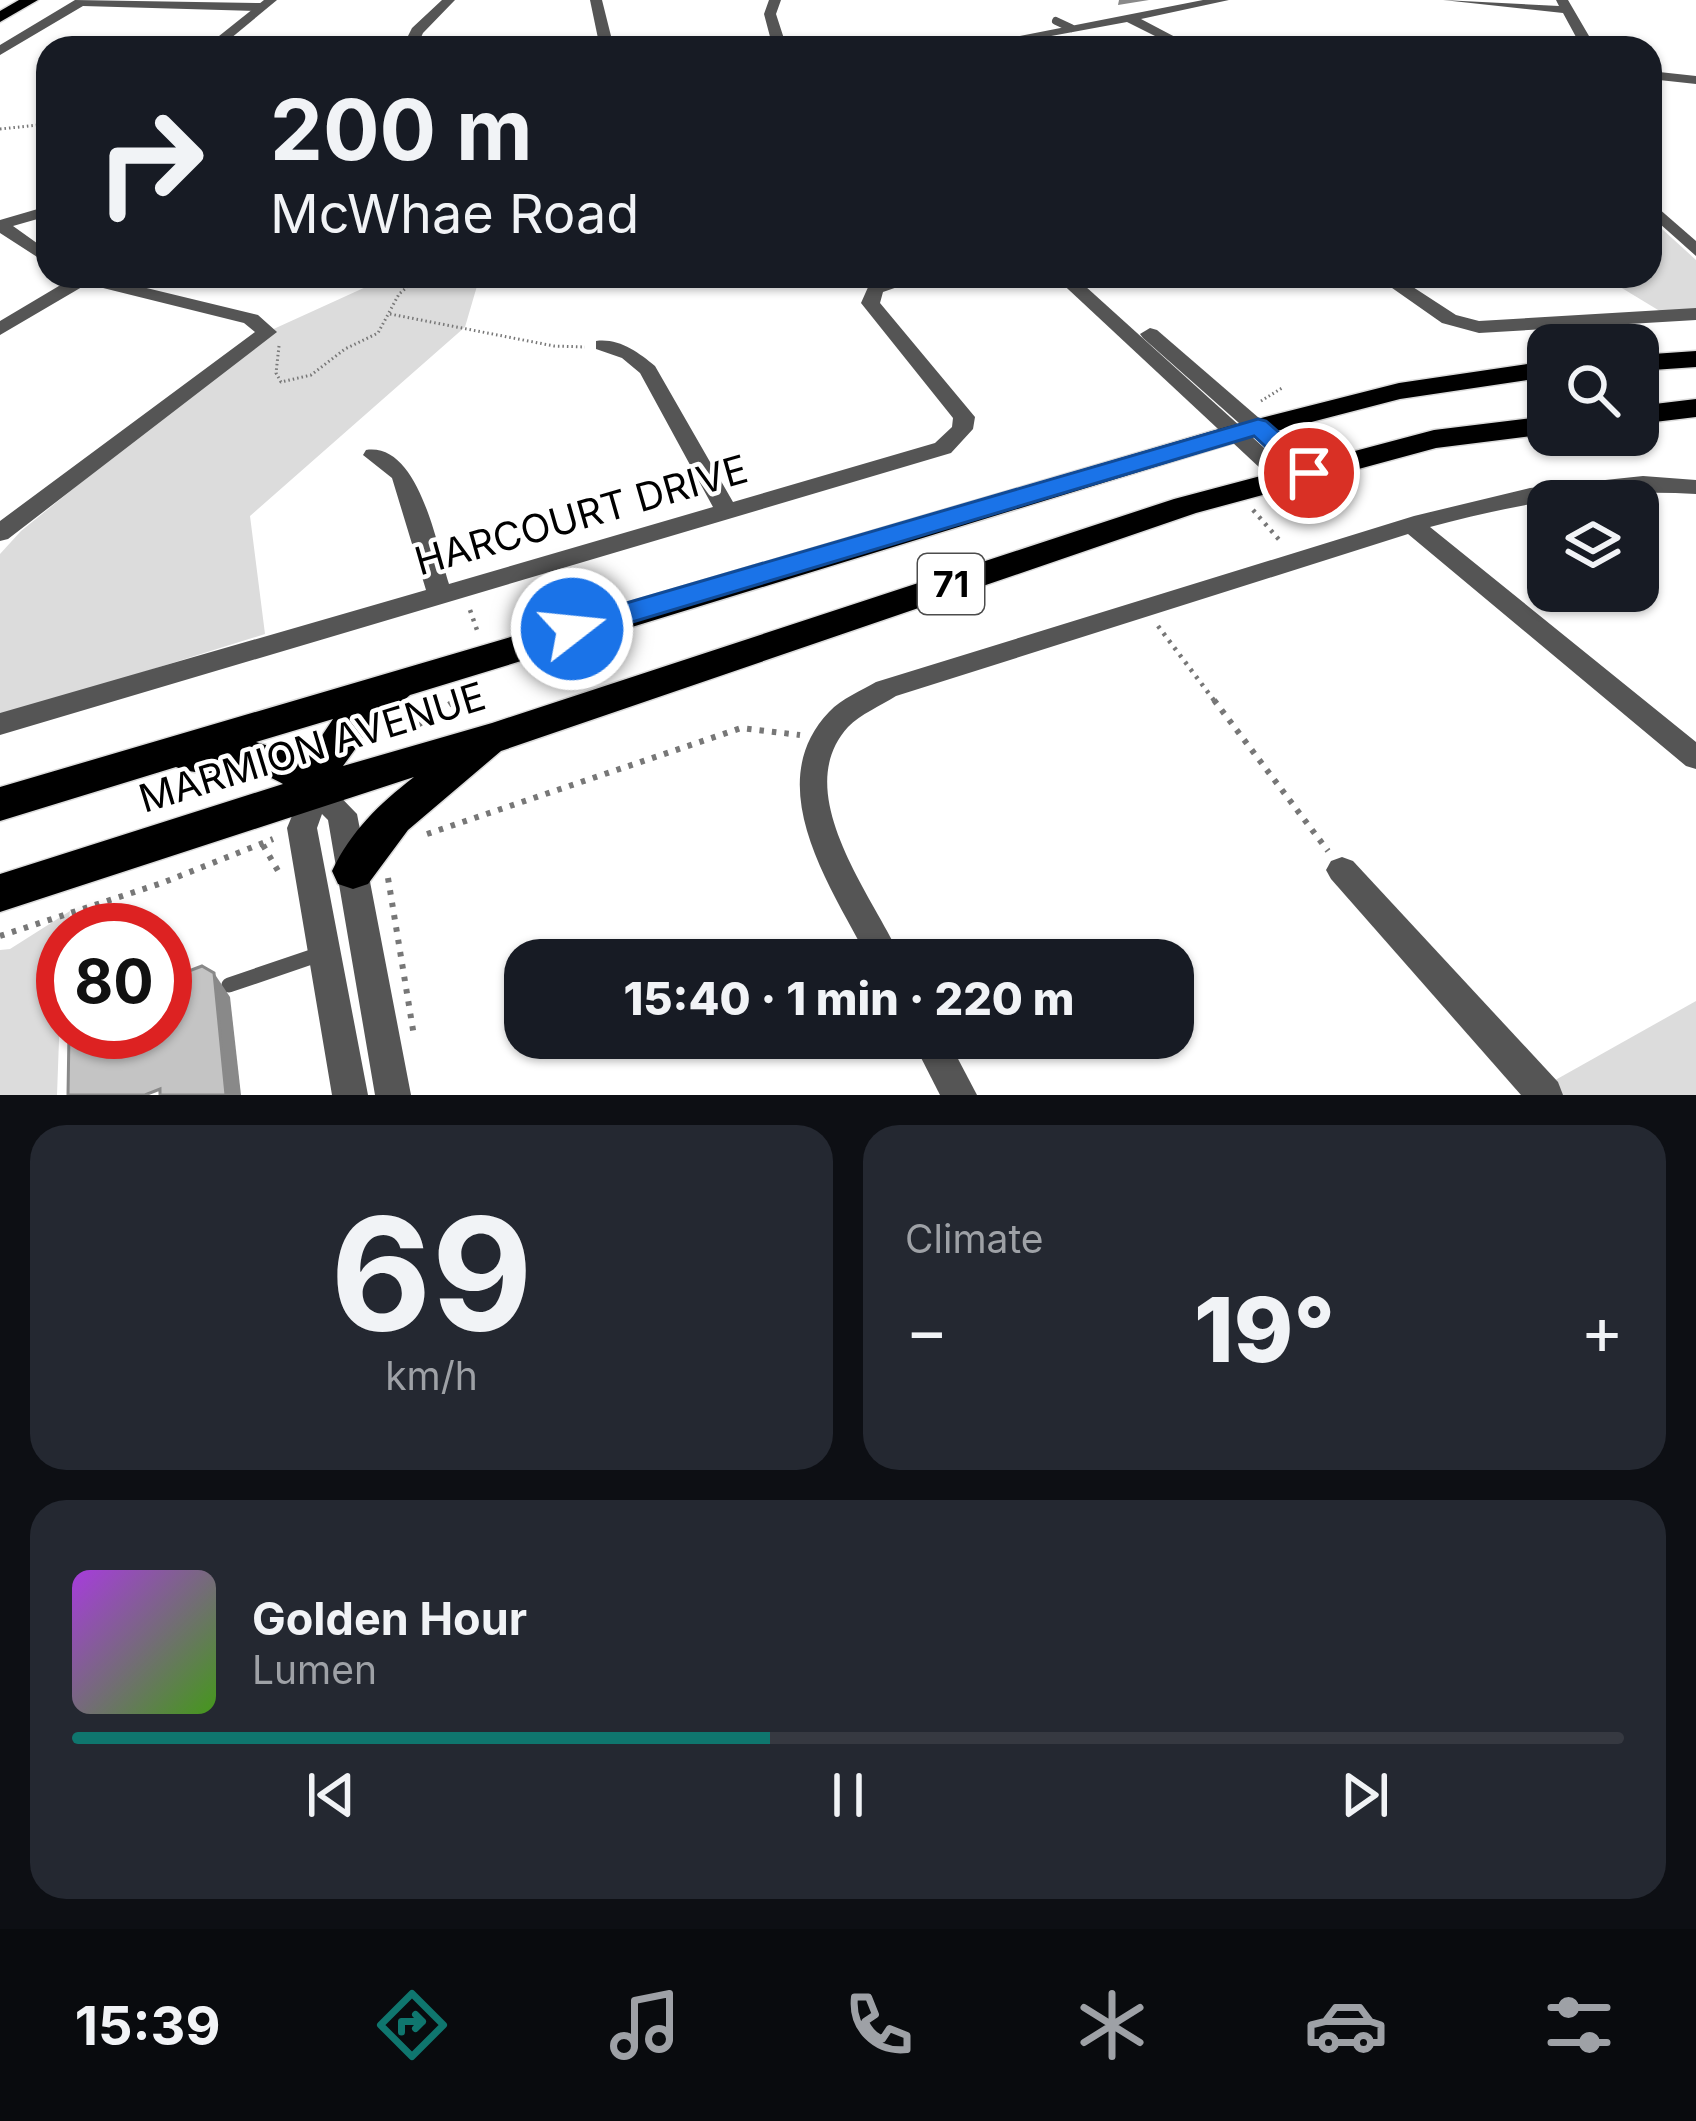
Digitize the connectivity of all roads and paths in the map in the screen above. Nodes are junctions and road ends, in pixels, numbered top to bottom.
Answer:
1 (30, 0) edge
2 (449, 0) edge
3 (596, 0) edge
4 (775, 0) edge
5 (1223, 0) edge
6 (1449, 0) edge
7 (82, 1) edge
8 (259, 4) edge
9 (1564, 5) edge
10 (0, 16) edge
11 (1130, 18) junction
12 (1056, 21) dead end
13 (1071, 28) junction
14 (215, 36) edge
15 (224, 36) edge
16 (415, 36) edge
17 (604, 36) edge
18 (776, 36) edge
19 (1029, 36) edge
20 (1165, 36) edge
21 (1582, 36) edge
22 (0, 51) edge
23 (1662, 74) edge
24 (1696, 77) edge
25 (36, 125) edge
26 (0, 129) edge
27 (36, 215) edge
28 (1662, 218) edge
29 (0, 225) edge
30 (36, 250) edge
31 (1696, 251) edge
32 (63, 288) edge
33 (120, 288) edge
34 (406, 288) edge
35 (881, 288) edge
36 (1077, 288) edge
37 (1099, 288) edge
38 (1402, 288) edge
39 (389, 314) junction
40 (1696, 314) edge
41 (0, 329) edge
42 (262, 339) junction
43 (603, 345) joint
44 (1696, 359) edge
45 (1659, 362) edge
46 (1527, 372) edge
47 (1696, 408) edge
48 (1659, 412) edge
49 (1527, 428) edge
50 (1247, 430) junction
51 (374, 455) dead end
52 (1296, 476) junction
53 (1696, 487) edge
54 (726, 509) junction
55 (1413, 525) junction
56 (0, 533) edge
57 (451, 591) junction
58 (1145, 609) junction
59 (484, 655) junction
60 (428, 672) junction
61 (0, 724) edge
62 (493, 738) junction
63 (825, 738) junction
64 (1696, 758) edge
65 (142, 759) junction
66 (393, 767) junction
67 (0, 804) edge
68 (309, 809) junction
69 (406, 841) dead end
70 (1342, 870) joint
71 (352, 872) junction
72 (0, 893) edge
73 (0, 936) edge
74 (876, 939) edge
75 (324, 952) junction
76 (229, 986) dead end
77 (939, 1059) edge
78 (350, 1095) edge
79 (393, 1095) edge
80 (959, 1095) edge
81 (1545, 1095) edge

1 - 10 main road
2 - 16 street
3 - 17 street
4 - 18 street
5 - 11 street
6 - 9 street
7 - 8 street
7 - 22 street
8 - 14 street
8 - 15 street
9 - 21 street
11 - 13 street
11 - 20 street
12 - 13 lane
13 - 19 street
23 - 24 street
25 - 26 path
27 - 29 street
28 - 31 street
29 - 30 street
32 - 41 street
33 - 42 street
34 - 39 path
35 - 54 street, HARCOURT DRIVE
36 - 50 street
37 - 50 street
38 - 40 street
39 - 42 path
39 - 43 path
42 - 56 street
43 - 54 street
44 - 45 highway
46 - 50 highway, MARMION AVENUE / 71
47 - 48 highway
49 - 52 highway, MARMION AVENUE / 71
50 - 52 street
50 - 59 highway, MARMION AVENUE / 71
51 - 57 street
52 - 62 highway, MARMION AVENUE / 71
53 - 55 street
54 - 57 street, HARCOURT DRIVE
55 - 58 street
55 - 64 street
57 - 59 path
57 - 61 street, HARCOURT DRIVE
58 - 63 street
58 - 70 path
59 - 60 highway, MARMION AVENUE / 71
59 - 66 path
60 - 65 highway, MARMION AVENUE / 71
60 - 68 highway
62 - 66 highway, MARMION AVENUE / 71
62 - 71 highway
63 - 69 path
63 - 74 street
65 - 67 highway, MARMION AVENUE / 71
65 - 68 highway
66 - 68 highway, MARMION AVENUE / 71
68 - 71 street
68 - 72 highway, MARMION AVENUE / 71
68 - 73 path
68 - 75 street
70 - 81 street
71 - 79 street
75 - 76 lane
75 - 78 street
77 - 80 street

